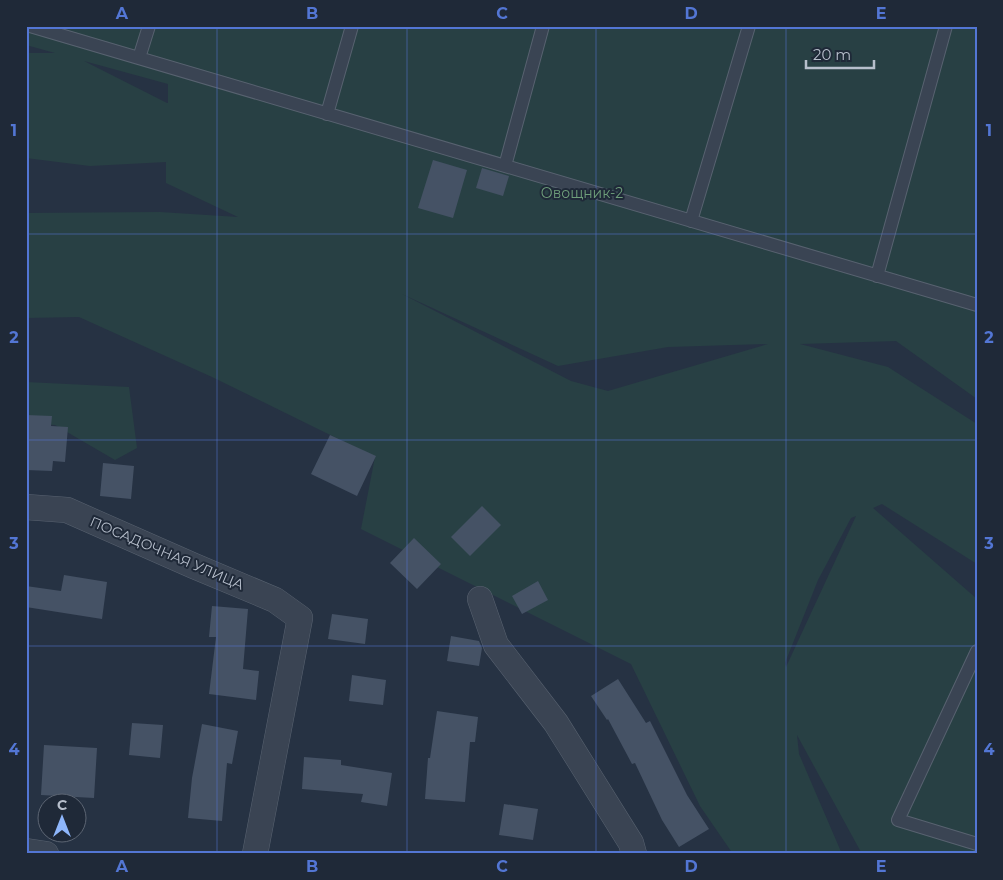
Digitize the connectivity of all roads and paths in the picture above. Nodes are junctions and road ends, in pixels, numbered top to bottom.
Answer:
1 (30, 26) edge
2 (148, 26) edge
3 (352, 26) edge
4 (543, 26) edge
5 (749, 26) edge
6 (946, 26) edge
7 (139, 58) junction
8 (327, 114) junction
9 (505, 166) junction
10 (691, 221) junction
11 (878, 276) junction
12 (977, 305) edge
13 (26, 507) edge
14 (480, 599) dead end
15 (977, 651) edge
16 (977, 844) edge
17 (26, 851) edge
18 (46, 854) edge
19 (255, 854) edge
20 (634, 854) edge

1 - 7 lane
2 - 7 lane
3 - 8 lane
4 - 9 lane
5 - 10 lane
6 - 11 lane
7 - 8 lane
8 - 9 lane
9 - 10 lane
10 - 11 lane
11 - 12 lane
13 - 19 street, ПОСАДОЧНАЯ УЛИЦА
14 - 20 street
15 - 16 lane
17 - 18 street

